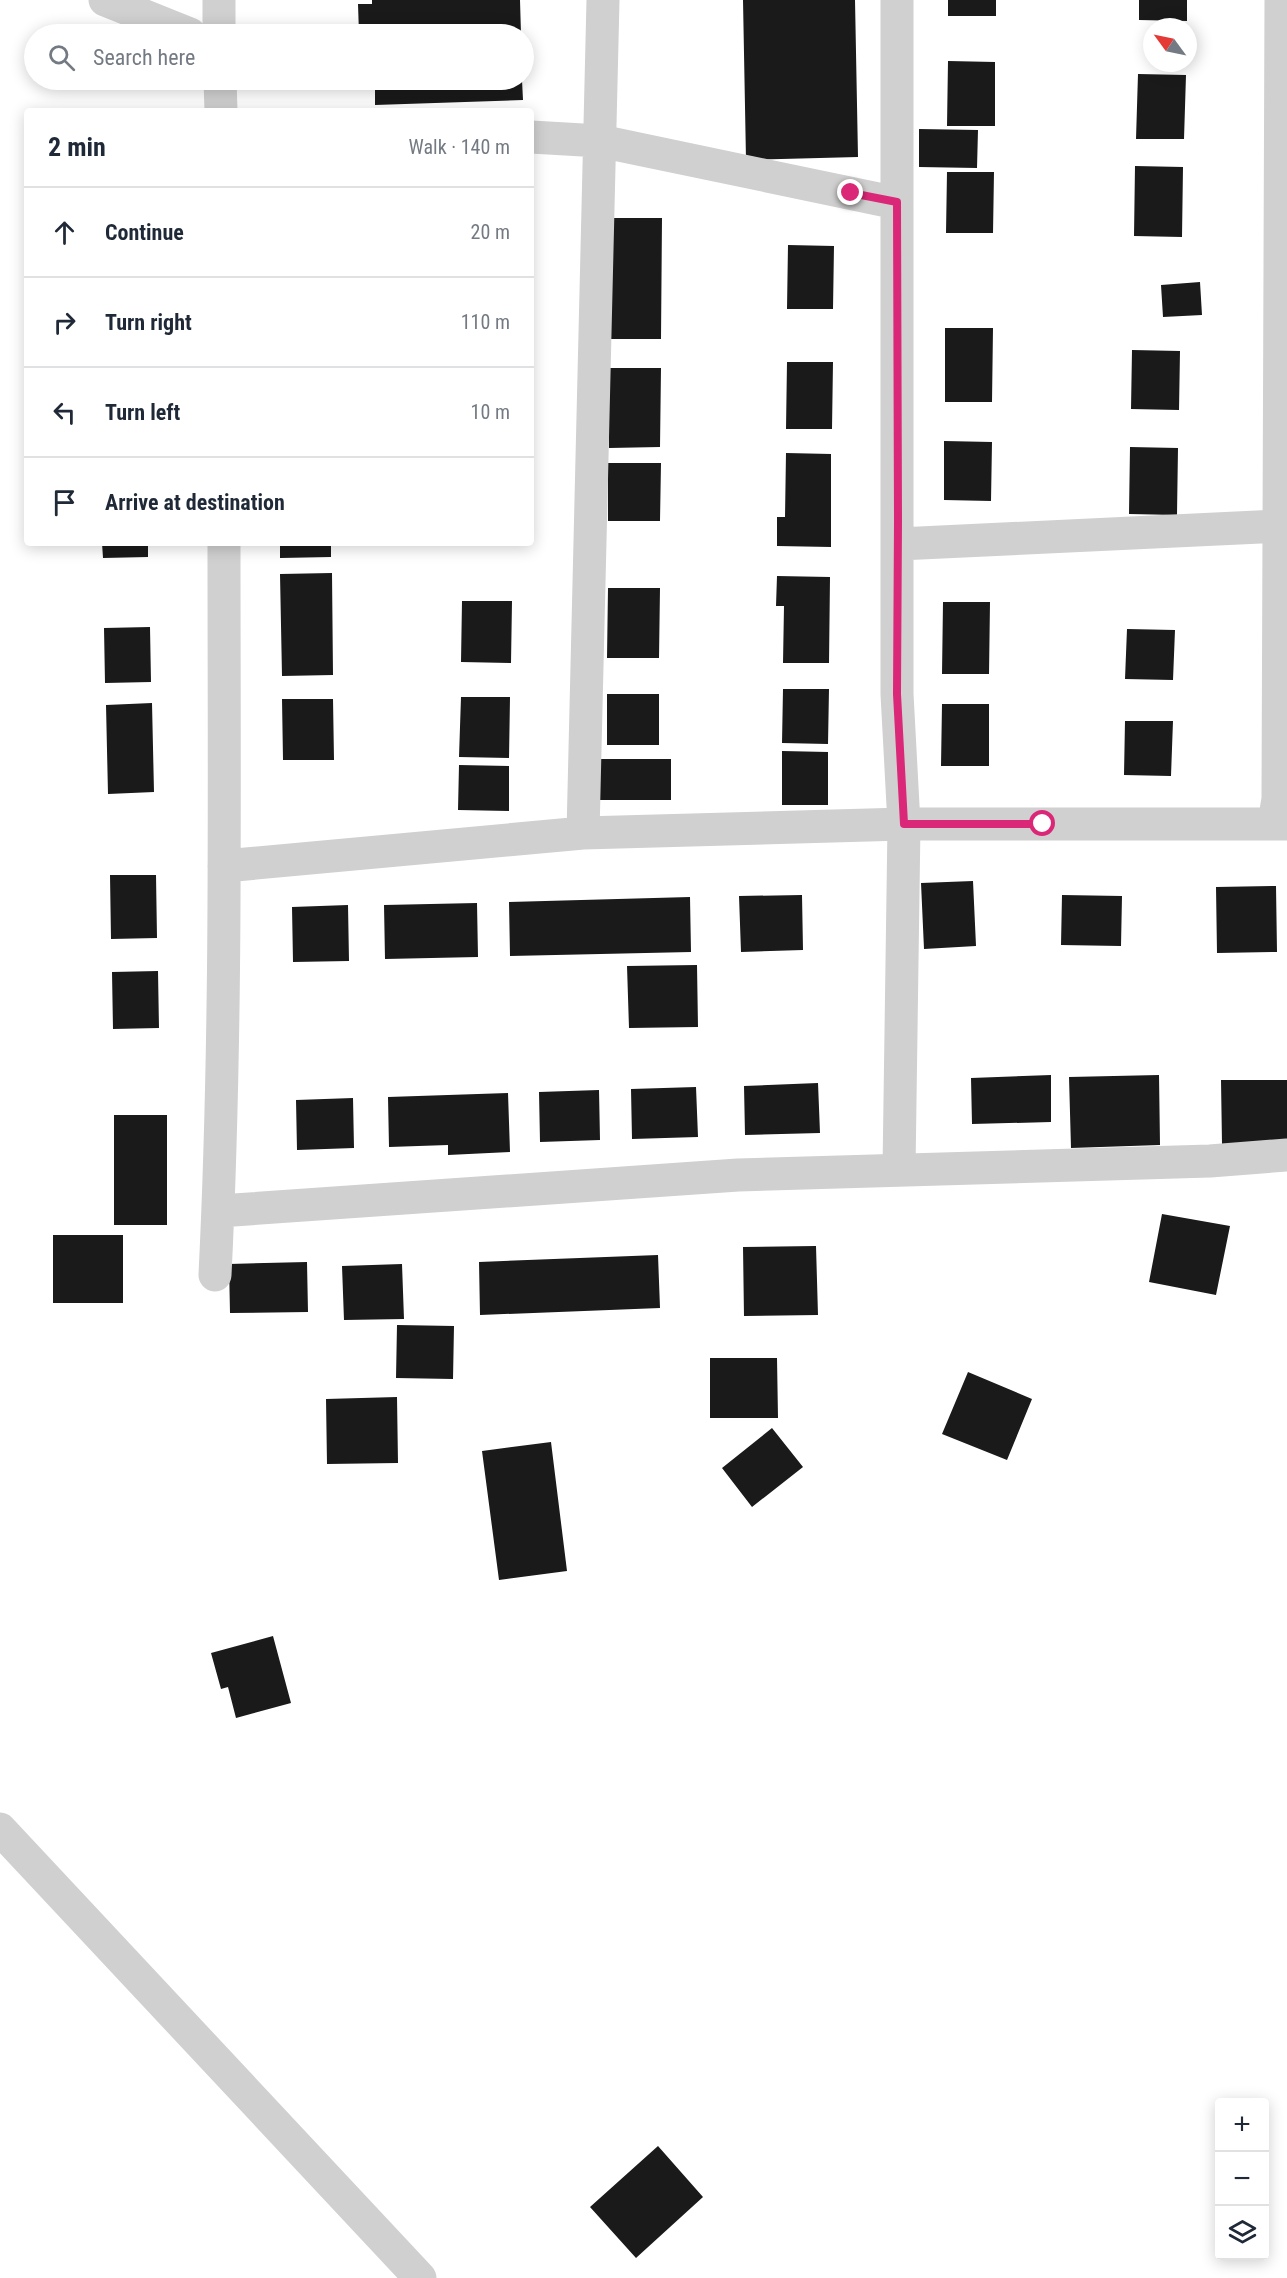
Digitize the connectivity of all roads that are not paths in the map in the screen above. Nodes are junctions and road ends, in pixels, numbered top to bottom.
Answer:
1 (105, 0) edge
2 (219, 0) edge
3 (603, 0) edge
4 (897, 0) edge
5 (1281, 0) edge
6 (165, 24) edge
7 (219, 24) edge
8 (220, 90) edge
9 (221, 108) edge
10 (534, 138) edge
11 (600, 141) junction
12 (897, 202) junction
13 (1284, 319) edge
14 (1280, 526) junction
15 (898, 544) junction
16 (224, 546) edge
17 (904, 824) junction
18 (1280, 824) edge
19 (582, 833) junction
20 (224, 866) junction
21 (1287, 1155) edge
22 (899, 1170) junction
23 (219, 1211) junction
24 (215, 1275) dead end
25 (0, 1829) edge
26 (420, 2278) edge

1 - 6 street
2 - 7 street
3 - 11 street
4 - 12 street
5 - 13 street
8 - 9 street
10 - 11 street
11 - 12 street
11 - 19 street
12 - 15 street
13 - 14 street
14 - 15 street
14 - 18 street
15 - 17 street
16 - 20 street
17 - 18 street
17 - 19 street
17 - 22 street
19 - 20 street
20 - 23 street
21 - 22 street
22 - 23 street
23 - 24 street
25 - 26 street

